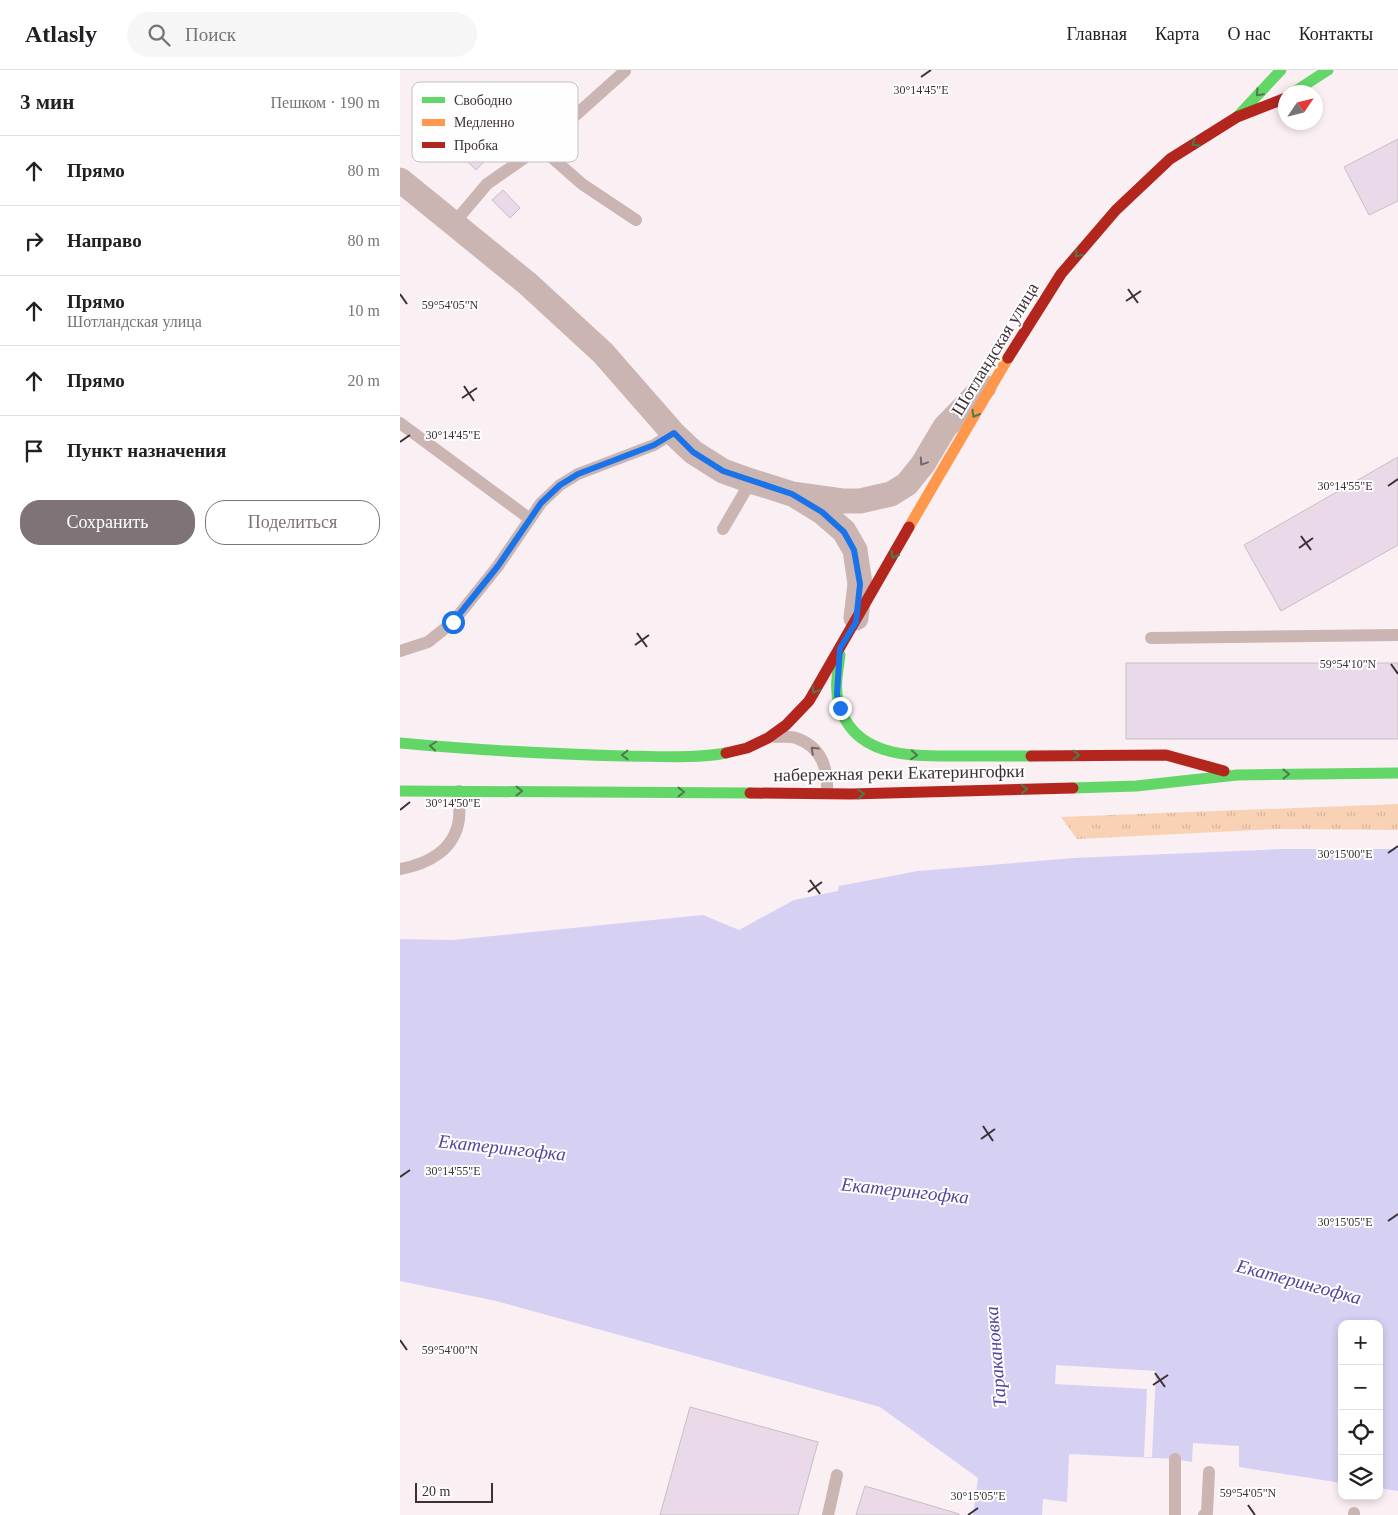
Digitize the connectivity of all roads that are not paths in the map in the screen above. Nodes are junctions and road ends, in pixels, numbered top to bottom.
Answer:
1 (1281, 70) edge
2 (1328, 70) edge
3 (625, 71) edge
4 (1305, 85) edge
5 (1278, 101) edge
6 (578, 113) edge
7 (1237, 117) junction
8 (519, 162) edge
9 (557, 162) edge
10 (400, 180) edge
11 (636, 220) dead end
12 (454, 223) junction
13 (999, 372) junction
14 (400, 422) edge
15 (674, 433) junction
16 (751, 481) junction
17 (792, 494) junction
18 (530, 519) junction
19 (723, 529) dead end
20 (856, 622) junction
21 (1398, 636) edge
22 (1151, 638) dead end
23 (840, 648) junction
24 (400, 651) edge
25 (771, 736) junction
26 (400, 743) edge
27 (1398, 773) edge
28 (1237, 775) junction
29 (400, 791) edge
30 (459, 791) junction
31 (828, 793) junction
32 (400, 869) edge
33 (1175, 1459) dead end
34 (1209, 1472) dead end
35 (837, 1475) dead end
36 (828, 1515) edge
37 (1175, 1515) edge
38 (1204, 1515) edge

1 -> 7 main road
2 - 4 main road
3 - 6 lane
5 - 7 main road
7 -> 13 main road, Шотландская улица
8 - 12 lane
9 - 11 lane
10 - 12 street
12 - 15 street
13 -> 17 street
13 -> 20 main road, Шотландская улица
14 - 18 lane
15 - 16 street
15 - 18 lane
16 - 17 street
16 - 19 lane
17 - 20 street
18 - 24 lane
20 - 23 main road, Шотландская улица
21 - 22 lane
23 -> 25 main road, Шотландская улица
23 -> 28 main road
25 -> 26 main road, Шотландская улица
31 -> 25 lane
28 -> 27 main road, набережная реки Екатерингофки
31 -> 28 main road, набережная реки Екатерингофки
29 - 30 main road, набережная реки Екатерингофки
30 -> 31 main road, набережная реки Екатерингофки
30 - 32 lane
33 - 37 lane
34 - 38 lane
35 - 36 lane

